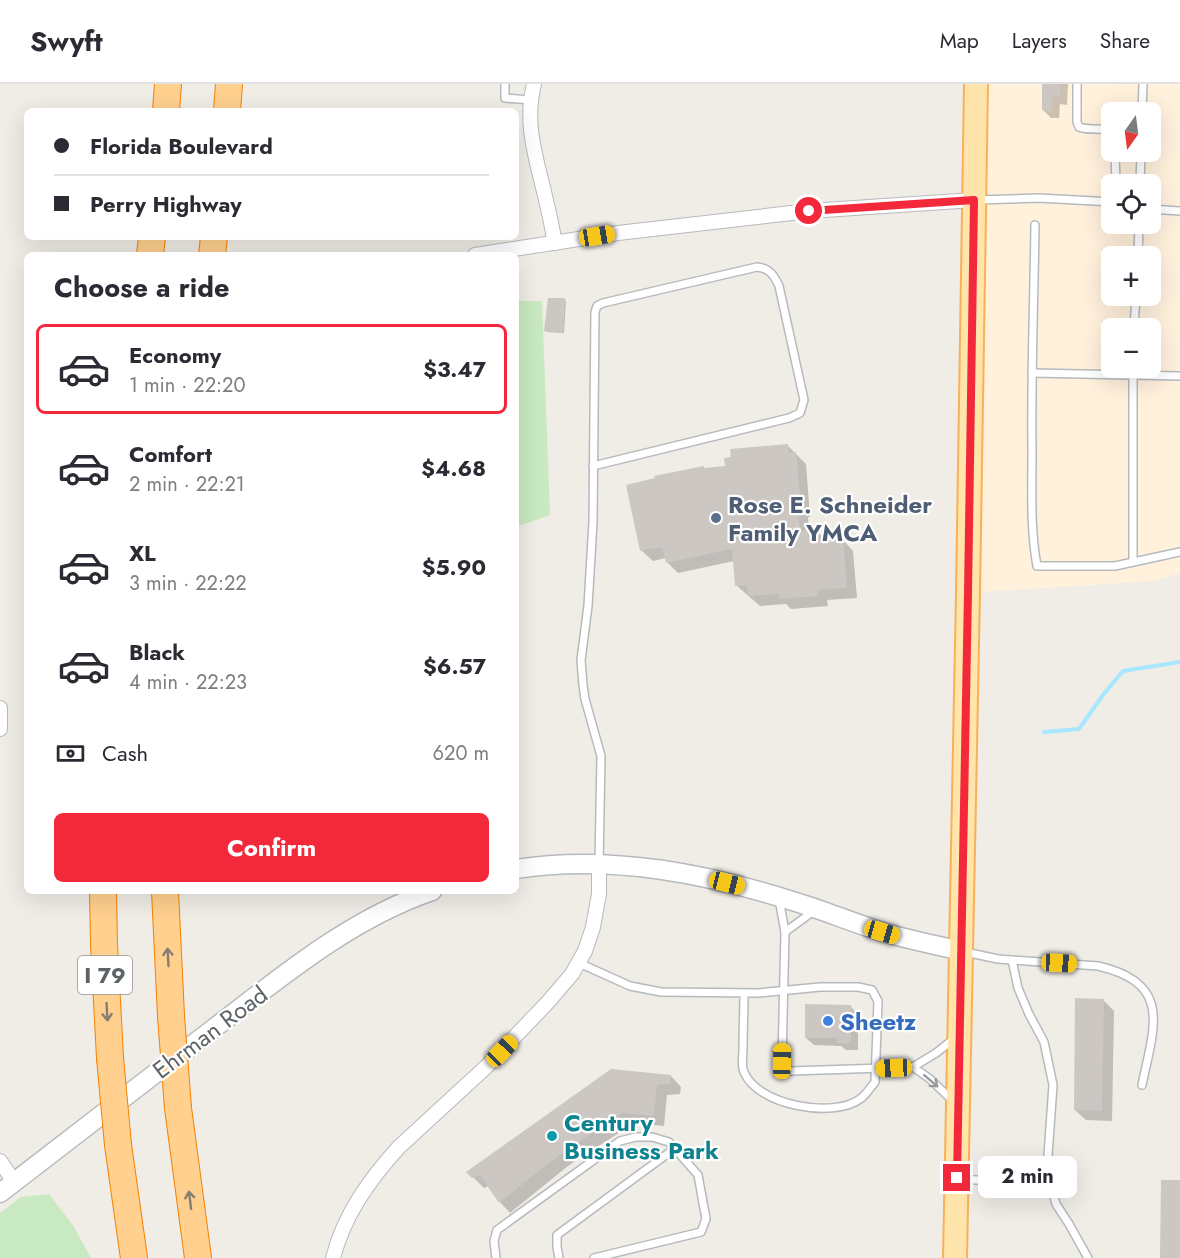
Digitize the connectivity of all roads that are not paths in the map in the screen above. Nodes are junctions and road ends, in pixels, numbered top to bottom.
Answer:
1 (168, 84) edge
2 (228, 84) edge
3 (505, 84) edge
4 (534, 84) edge
5 (976, 84) edge
6 (1077, 84) edge
7 (1143, 84) edge
8 (531, 100) junction
9 (1142, 102) edge
10 (166, 108) edge
11 (227, 108) edge
12 (1101, 129) edge
13 (974, 200) junction
14 (1101, 201) edge
15 (1161, 210) edge
16 (1180, 211) edge
17 (1035, 225) dead end
18 (555, 243) junction
19 (495, 252) edge
20 (1101, 372) edge
21 (1032, 373) junction
22 (1161, 374) edge
23 (1180, 376) edge
24 (1132, 378) edge
25 (593, 466) junction
26 (1180, 552) edge
27 (1133, 562) junction
28 (0, 708) edge
29 (0, 726) edge
30 (599, 864) junction
31 (519, 869) edge
32 (103, 894) edge
33 (165, 894) edge
34 (424, 894) edge
35 (778, 897) junction
36 (817, 909) junction
37 (785, 932) junction
38 (961, 951) junction
39 (1012, 960) junction
40 (579, 963) junction
41 (783, 990) junction
42 (744, 993) junction
43 (959, 1035) junction
44 (914, 1067) junction
45 (875, 1068) junction
46 (1142, 1085) dead end
47 (958, 1107) junction
48 (674, 1149) junction
49 (0, 1161) edge
50 (957, 1178) junction
51 (1051, 1185) junction
52 (7, 1187) edge
53 (134, 1258) edge
54 (198, 1258) edge
55 (333, 1258) edge
56 (496, 1258) edge
57 (559, 1258) edge
58 (594, 1258) edge
59 (955, 1258) edge
60 (1088, 1258) edge

1 - 10 highway
2 - 11 highway
3 - 8 lane
4 - 8 street
5 - 13 main road
6 - 12 lane
7 - 9 lane
8 - 18 street
13 - 14 lane
13 - 18 street
13 - 38 main road
15 - 16 lane
17 - 21 lane
18 - 19 street
20 - 21 lane
21 - 27 lane
22 - 23 lane
24 - 27 lane
25 - 25 lane
25 - 30 lane
26 - 27 lane
28 - 29 street
30 - 31 street
30 - 35 street
30 - 40 street
32 -> 53 highway, I 79, bridge
54 -> 33 highway, I 79, bridge
34 - 52 street, Ehrman Road
35 - 36 street
35 - 37 lane
36 - 37 lane
36 - 38 street
37 - 41 lane
38 - 39 lane
38 - 43 main road
39 - 46 lane
39 - 51 lane
40 - 42 lane
40 - 55 street
41 - 42 lane
41 - 45 lane
41 - 45 lane
42 - 45 lane
43 - 44 lane
43 - 47 main road
44 - 45 lane
44 -> 47 lane
47 - 50 main road
48 - 56 lane
48 - 57 lane
48 - 58 lane
49 - 52 street
50 - 51 lane
50 - 59 main road
51 - 60 lane

